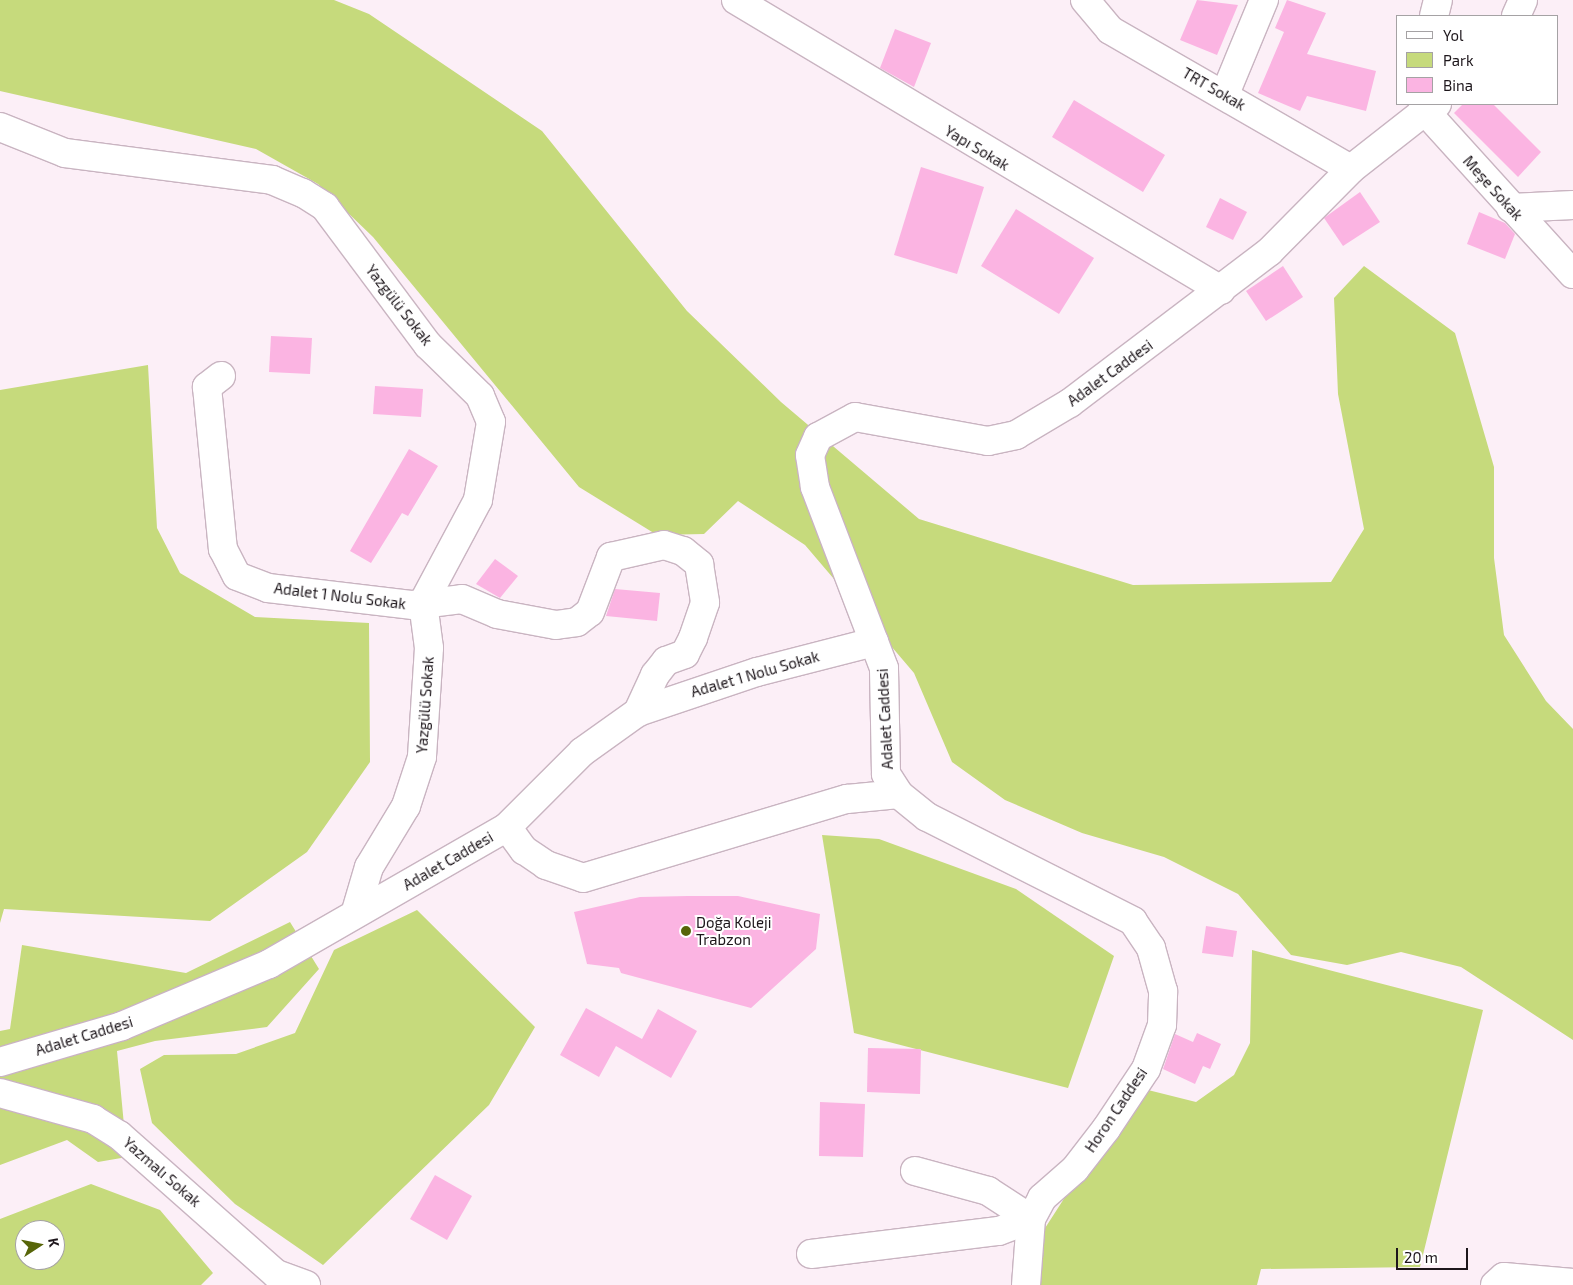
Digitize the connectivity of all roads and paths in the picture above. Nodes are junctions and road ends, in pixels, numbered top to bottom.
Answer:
1 (736, 0) edge
2 (1085, 0) edge
3 (1264, 0) edge
4 (1438, 0) edge
5 (1522, 0) edge
6 (1434, 15) edge
7 (1516, 15) edge
8 (1225, 94) junction
9 (1428, 106) edge
10 (0, 127) edge
11 (1351, 169) junction
12 (1573, 205) edge
13 (1511, 208) junction
14 (1573, 274) edge
15 (1222, 290) junction
16 (221, 376) dead end
17 (423, 603) junction
18 (874, 642) junction
19 (638, 712) junction
20 (899, 794) junction
21 (507, 827) junction
22 (356, 911) junction
23 (0, 1062) edge
24 (0, 1093) edge
25 (915, 1171) dead end
26 (1031, 1219) junction
27 (812, 1254) dead end
28 (1573, 1283) edge
29 (306, 1285) edge
30 (1026, 1285) edge
31 (1495, 1285) edge

1 - 15 street, Yapı Sokak
2 - 8 street, TRT Sokak
3 - 8 street
4 - 6 street
5 - 7 street
8 - 11 street, TRT Sokak
9 - 11 street, Adalet Caddesi
9 - 13 street, Meşe Sokak
10 - 17 street, Yazgülü Sokak
11 - 15 street, Adalet Caddesi
12 - 13 street
13 - 14 street, Meşe Sokak
15 - 18 street, Adalet Caddesi
16 - 17 street, Adalet 1 Nolu Sokak
17 - 19 street, Adalet 1 Nolu Sokak
17 - 22 street, Yazgülü Sokak
18 - 19 street, Adalet 1 Nolu Sokak
18 - 20 street, Adalet Caddesi
19 - 21 street, Adalet 1 Nolu Sokak
20 - 21 street, Adalet Caddesi
20 - 26 street, Horon Caddesi
21 - 22 street, Adalet Caddesi
22 - 23 street, Adalet Caddesi
24 - 29 street, Yazmalı Sokak
25 - 26 street
26 - 27 street
26 - 30 street, Horon Caddesi
28 - 31 street

